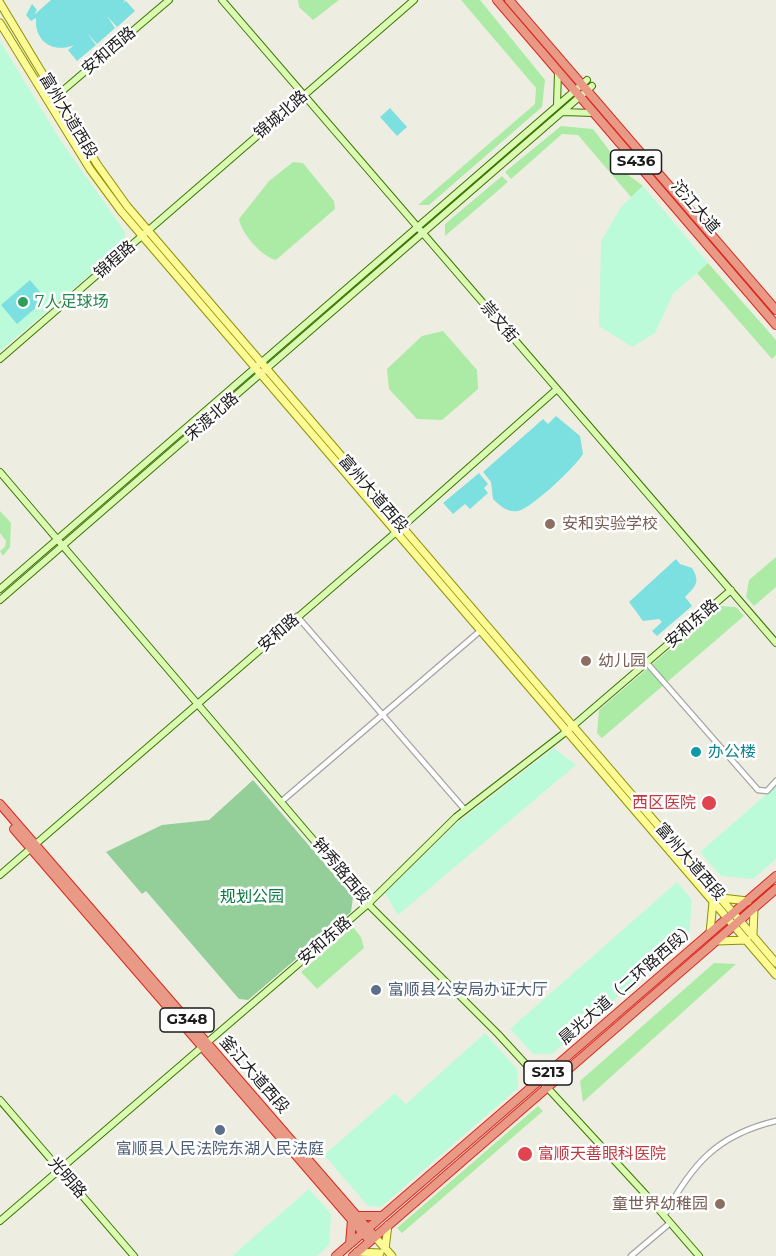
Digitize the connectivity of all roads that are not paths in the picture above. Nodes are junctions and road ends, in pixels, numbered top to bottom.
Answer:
1 (169, 0) edge
2 (222, 0) edge
3 (414, 0) edge
4 (497, 0) edge
5 (509, 0) edge
6 (0, 3) edge
7 (0, 23) edge
8 (558, 72) junction
9 (583, 88) junction
10 (304, 95) junction
11 (57, 96) junction
12 (49, 102) junction
13 (557, 105) junction
14 (562, 112) junction
15 (594, 113) junction
16 (418, 227) junction
17 (145, 234) junction
18 (424, 234) junction
19 (776, 310) edge
20 (776, 325) edge
21 (0, 360) edge
22 (258, 366) junction
23 (264, 372) junction
24 (557, 389) junction
25 (0, 472) edge
26 (399, 530) junction
27 (58, 539) junction
28 (63, 545) junction
29 (0, 589) edge
30 (731, 590) junction
31 (0, 600) edge
32 (297, 616) junction
33 (480, 631) junction
34 (776, 643) edge
35 (647, 663) junction
36 (199, 704) junction
37 (383, 715) junction
38 (570, 729) junction
39 (776, 781) edge
40 (282, 801) junction
41 (0, 804) edge
42 (465, 810) junction
43 (0, 813) edge
44 (33, 847) junction
45 (0, 875) edge
46 (776, 876) edge
47 (776, 889) edge
48 (717, 900) junction
49 (748, 901) junction
50 (368, 904) junction
51 (754, 909) junction
52 (730, 916) junction
53 (737, 923) junction
54 (710, 933) junction
55 (750, 938) junction
56 (717, 941) junction
57 (776, 963) edge
58 (776, 975) edge
59 (204, 1044) junction
60 (540, 1080) junction
61 (548, 1087) junction
62 (0, 1100) edge
63 (776, 1121) edge
64 (60, 1169) junction
65 (382, 1216) junction
66 (664, 1216) junction
67 (354, 1218) junction
68 (0, 1221) edge
69 (670, 1223) junction
70 (388, 1225) junction
71 (365, 1231) junction
72 (372, 1239) junction
73 (350, 1244) junction
74 (383, 1253) edge
75 (355, 1254) edge
76 (134, 1256) edge
77 (336, 1256) edge
78 (392, 1256) edge
79 (631, 1256) edge
80 (699, 1256) edge

1 - 11 street, 安和西路
2 - 10 street, 崇文街
3 - 10 street, 锦城北路
4 - 8 highway, 沱江大道 / S436
5 - 9 highway, 沱江大道 / S436
6 - 11 main road, 富州大道西段
7 - 12 main road, 富州大道西段
8 - 9 highway, 沱江大道 / S436
8 - 13 street
9 - 13 street, 宋渡北路
9 - 14 street, 宋渡北路
9 - 15 highway, 沱江大道 / S436
9 - 19 highway, 沱江大道 / S436
10 - 16 street, 崇文街
10 - 17 street, 锦城北路
11 - 12 street, 安和西路
11 - 17 main road, 富州大道西段
12 - 17 main road, 富州大道西段
13 - 16 street, 宋渡北路
14 - 15 street
14 - 18 street, 宋渡北路
15 - 20 highway, 沱江大道 / S436
16 - 18 street, 崇文街
16 - 22 street, 宋渡北路
17 - 21 street, 锦程路
17 - 22 main road, 富州大道西段
18 - 23 street, 宋渡北路
18 - 24 street, 崇文街
22 - 23 main road, 富州大道西段
22 - 27 street, 宋渡北路
23 - 26 main road, 富州大道西段
23 - 28 street, 宋渡北路
24 - 26 street, 安和路
24 - 30 street, 崇文街
25 - 27 street, 钟秀路西段
26 - 32 street, 安和路
26 - 33 main road, 富州大道西段
26 - 38 main road, 富州大道西段
27 - 28 street, 钟秀路西段
27 - 29 street, 宋渡北路
28 - 31 street, 宋渡北路
28 - 36 street, 钟秀路西段
30 - 34 street, 崇文街
30 - 35 street, 安和东路
32 - 36 street, 安和路
32 - 37 street
33 - 37 street
33 - 38 main road, 富州大道西段
35 - 38 street, 安和东路
35 - 39 street
36 - 40 street, 钟秀路西段
36 - 44 street, 安和路
37 - 40 street
37 - 42 street
38 - 42 street, 安和东路
38 - 48 main road, 富州大道西段
40 - 50 street, 钟秀路西段
41 - 44 highway, 釜江大道西段 / G348
42 - 50 street, 安和东路
43 - 44 highway, 釜江大道西段 / G348
44 - 45 street, 安和路
44 - 59 highway, 釜江大道西段 / G348
46 - 49 highway, 晨光大道（二环路西段）
47 - 51 highway, 晨光大道（二环路西段）
48 - 49 main road
48 - 52 main road, 富州大道西段
48 - 54 main road
49 - 52 highway, 晨光大道（二环路西段）
50 - 59 street, 安和东路
50 - 60 street, 钟秀路西段
51 - 53 highway, 晨光大道（二环路西段）
51 - 55 main road
52 - 53 main road, 富州大道西段
52 - 54 highway, 晨光大道（二环路西段） / S213
53 - 55 main road, 富州大道西段
53 - 56 highway, 晨光大道（二环路西段） / S213
54 - 60 highway, 晨光大道（二环路西段） / S213
55 - 56 main road
55 - 57 main road, 富州大道西段
55 - 58 main road, 富州大道西段
56 - 61 highway, 晨光大道（二环路西段） / S213
59 - 64 street, 安和东路
59 - 67 highway, 釜江大道西段 / G348
60 - 61 street, 钟秀路西段
60 - 65 highway, 晨光大道（二环路西段） / S213
61 - 66 street, 钟秀路西段
61 - 70 highway, 晨光大道（二环路西段） / S213
62 - 64 street, 光明路
63 - 66 street
64 - 68 street, 安和东路
64 - 76 street, 光明路
65 - 67 highway
65 - 71 highway, 晨光大道（二环路西段） / S213
66 - 69 street, 钟秀路西段
67 - 71 highway, 釜江大道西段 / G348
67 - 73 highway
69 - 79 street
69 - 80 street, 钟秀路西段
70 - 72 highway, 晨光大道（二环路西段） / S213
70 - 74 main road
71 - 72 highway, 釜江大道西段 / G348
71 - 73 highway, 晨光大道（二环路西段） / S213
72 - 74 main road, 釜江大道西段 / G348
72 - 75 highway, 晨光大道（二环路西段） / S213
73 - 77 highway, 晨光大道（二环路西段） / S213
74 - 75 main road
74 - 78 main road, 釜江大道西段 / G348

